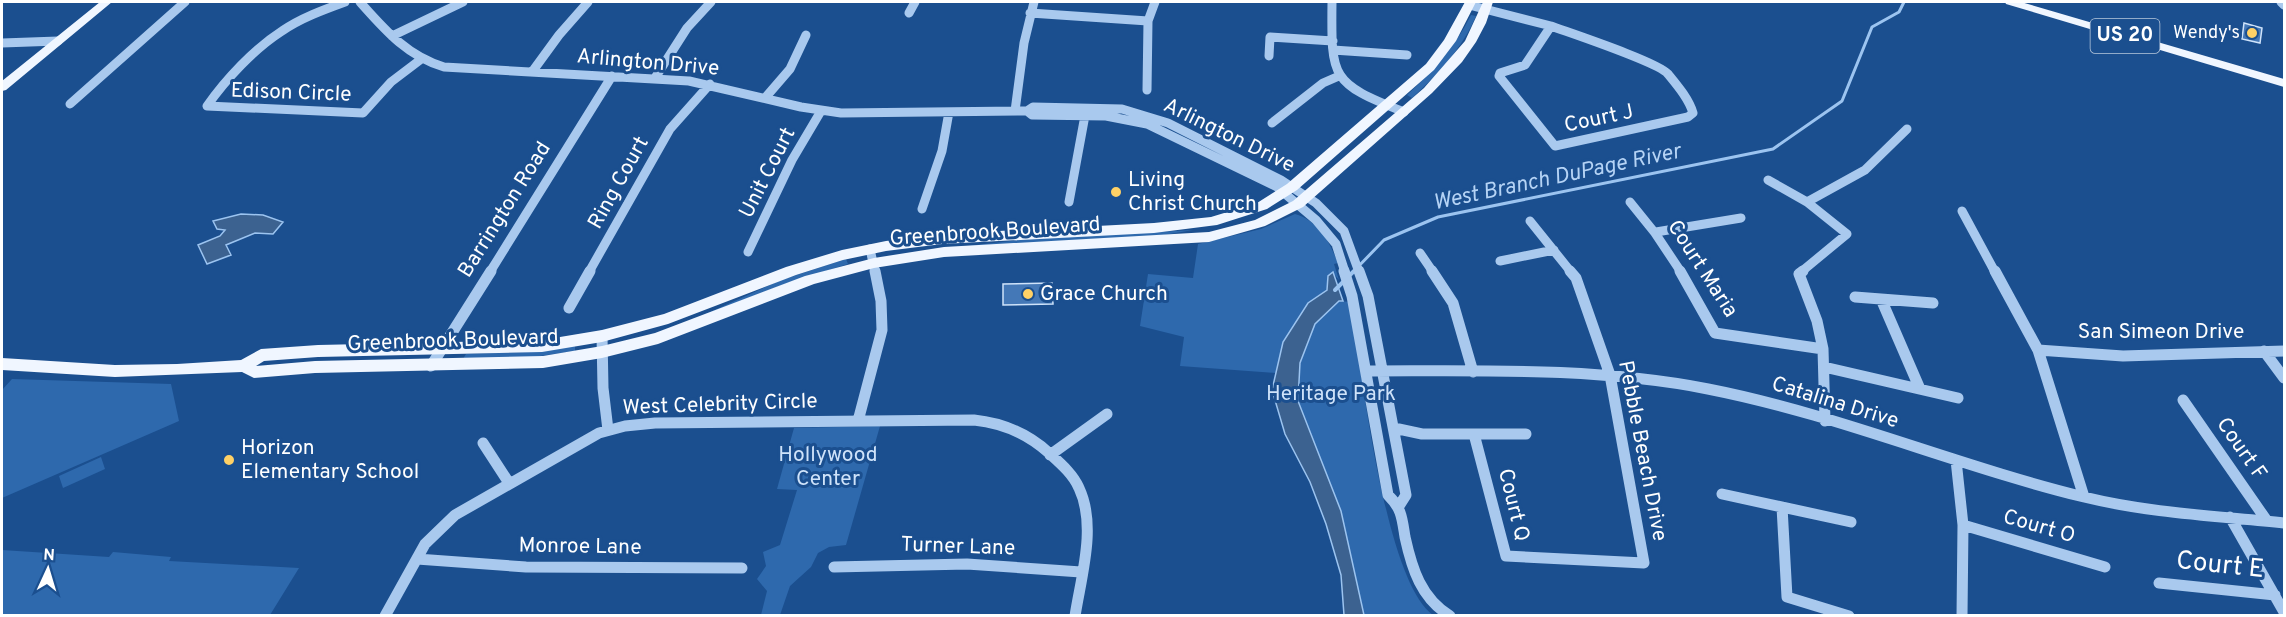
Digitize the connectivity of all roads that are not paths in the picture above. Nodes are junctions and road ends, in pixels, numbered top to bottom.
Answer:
1 (106, 2) edge
2 (185, 2) edge
3 (345, 2) edge
4 (360, 2) edge
5 (463, 2) edge
6 (588, 2) edge
7 (711, 2) edge
8 (915, 2) edge
9 (1035, 2) edge
10 (1155, 2) edge
11 (1332, 2) edge
12 (2010, 2) edge
13 (2035, 2) edge
14 (2281, 2) edge
15 (1470, 3) edge
16 (1487, 5) edge
17 (2284, 5) edge
18 (909, 13) dead end
19 (1030, 13) junction
20 (1148, 21) junction
21 (1552, 25) junction
22 (806, 35) dead end
23 (392, 36) junction
24 (58, 41) junction
25 (2, 43) edge
26 (1333, 46) junction
27 (1407, 55) dead end
28 (1269, 56) dead end
29 (420, 60) junction
30 (532, 72) junction
31 (2284, 75) edge
32 (612, 76) junction
33 (1339, 76) junction
34 (655, 78) junction
35 (2284, 83) edge
36 (710, 84) junction
37 (2, 87) edge
38 (1147, 90) dead end
39 (765, 98) junction
40 (70, 104) dead end
41 (1388, 105) junction
42 (821, 111) junction
43 (1015, 111) junction
44 (1086, 111) junction
45 (949, 112) junction
46 (1404, 112) junction
47 (1272, 123) dead end
48 (1907, 129) dead end
49 (1768, 180) dead end
50 (1288, 190) junction
51 (1302, 200) junction
52 (1069, 202) dead end
53 (1630, 202) dead end
54 (1807, 202) junction
55 (922, 209) dead end
56 (1962, 211) dead end
57 (1741, 218) dead end
58 (1530, 221) dead end
59 (1656, 232) junction
60 (1554, 250) junction
61 (748, 252) dead end
62 (1420, 253) dead end
63 (872, 256) junction
64 (1500, 261) dead end
65 (1855, 297) dead end
66 (1881, 299) junction
67 (1933, 303) dead end
68 (569, 308) dead end
69 (602, 344) junction
70 (442, 348) junction
71 (1822, 349) junction
72 (2038, 350) junction
73 (2264, 351) junction
74 (2284, 351) edge
75 (2, 364) edge
76 (244, 366) junction
77 (431, 366) junction
78 (1824, 367) junction
79 (1366, 371) junction
80 (1382, 371) junction
81 (1473, 372) junction
82 (1610, 375) junction
83 (2284, 378) edge
84 (1920, 389) junction
85 (1958, 398) dead end
86 (2182, 400) dead end
87 (1107, 414) dead end
88 (858, 421) junction
89 (1825, 421) junction
90 (1394, 428) junction
91 (608, 430) junction
92 (1474, 434) junction
93 (1526, 434) dead end
94 (483, 443) dead end
95 (1050, 455) junction
96 (1956, 460) junction
97 (509, 483) junction
98 (1722, 494) dead end
99 (2084, 497) junction
100 (1399, 506) junction
101 (1782, 507) junction
102 (2230, 517) junction
103 (2267, 521) junction
104 (1851, 522) dead end
105 (2284, 523) edge
106 (1963, 525) junction
107 (417, 559) junction
108 (1644, 563) joint
109 (834, 567) dead end
110 (2105, 567) dead end
111 (742, 568) dead end
112 (1081, 572) junction
113 (2159, 583) dead end
114 (2275, 596) junction
115 (2284, 612) edge
116 (385, 615) edge
117 (1076, 615) edge
118 (1450, 615) edge
119 (1849, 615) edge
120 (1962, 615) edge

1 - 24 main road
2 - 40 street
3 - 29 street, Edison Circle
4 - 23 street, Arlington Drive
5 - 23 street
6 - 30 street
7 - 34 street
8 - 18 street
9 - 19 street
10 - 20 street
11 - 26 street
12 - 35 main road, US 20
13 - 31 main road, US 20
14 - 17 street
15 - 16 street
15 - 41 main road, Greenbrook Boulevard
16 - 21 street
16 - 46 main road, Greenbrook Boulevard
19 - 20 street
19 - 43 street
20 - 38 street
21 - 21 street, Court J
22 - 39 street
23 - 29 street, Arlington Drive
24 - 25 street
24 - 37 main road
26 - 27 street
26 - 28 street
26 - 33 street
29 - 30 street, Arlington Drive
30 - 32 street, Arlington Drive
32 - 34 street, Arlington Drive
32 - 70 street, Barrington Road
33 - 41 street
33 - 47 street
34 - 36 street, Arlington Drive
36 - 39 street, Arlington Drive
36 - 68 street, Ring Court
39 - 42 street, Arlington Drive
41 - 46 street
41 - 50 main road, Greenbrook Boulevard
42 - 45 street, Arlington Drive
42 - 61 street, Unit Court
43 - 44 street, Arlington Drive
43 - 45 street, Arlington Drive
44 - 50 street, Arlington Drive
44 - 52 street
45 - 55 street
46 - 51 main road, Greenbrook Boulevard
48 - 54 street
49 - 54 street
50 - 51 street, Arlington Drive
50 - 63 main road, Greenbrook Boulevard
51 - 63 main road, Greenbrook Boulevard
51 - 79 street
51 - 80 street
53 - 59 street, Court Maria
54 - 71 street
56 - 72 street
57 - 59 street
58 - 60 street, Pebble Beach Drive
59 - 71 street, Court Maria
60 - 64 street
60 - 82 street, Pebble Beach Drive
62 - 81 street
63 - 69 main road, Greenbrook Boulevard
63 - 88 street
65 - 66 street
66 - 67 street
66 - 84 street
69 - 70 main road, Greenbrook Boulevard
69 - 77 main road, Greenbrook Boulevard
69 - 91 street
70 - 76 main road, Greenbrook Boulevard
70 - 77 street, Barrington Road
71 - 78 street
72 - 73 street, San Simeon Drive
72 - 99 street
73 - 74 street, San Simeon Drive
73 - 83 street
75 - 76 main road, Greenbrook Boulevard
76 - 77 main road, Greenbrook Boulevard
78 - 84 street
78 - 89 street
79 - 80 street, Catalina Drive
79 - 100 street
80 - 81 street, Catalina Drive
80 - 90 street
81 - 82 street, Catalina Drive
82 - 89 street, Catalina Drive
82 - 108 street, Pebble Beach Drive
84 - 85 street
86 - 103 street, Court F
87 - 95 street
88 - 91 street, West Celebrity Circle
88 - 95 street, West Celebrity Circle
89 - 96 street, Catalina Drive
90 - 92 street
90 - 100 street
91 - 97 street, West Celebrity Circle
92 - 93 street
92 - 108 street, Court Q
94 - 97 street
95 - 112 street, West Celebrity Circle
96 - 99 street, Catalina Drive
96 - 106 street
97 - 107 street, West Celebrity Circle
98 - 101 street
99 - 102 street, Catalina Drive
100 - 118 street
101 - 104 street
101 - 119 street
102 - 103 street, Catalina Drive
102 - 114 street
103 - 105 street, Catalina Drive
106 - 110 street, Court O
106 - 120 street
107 - 111 street, Monroe Lane
107 - 116 street, West Celebrity Circle
109 - 112 street, Turner Lane
112 - 117 street, West Celebrity Circle
113 - 114 street, Court E
114 - 115 street

